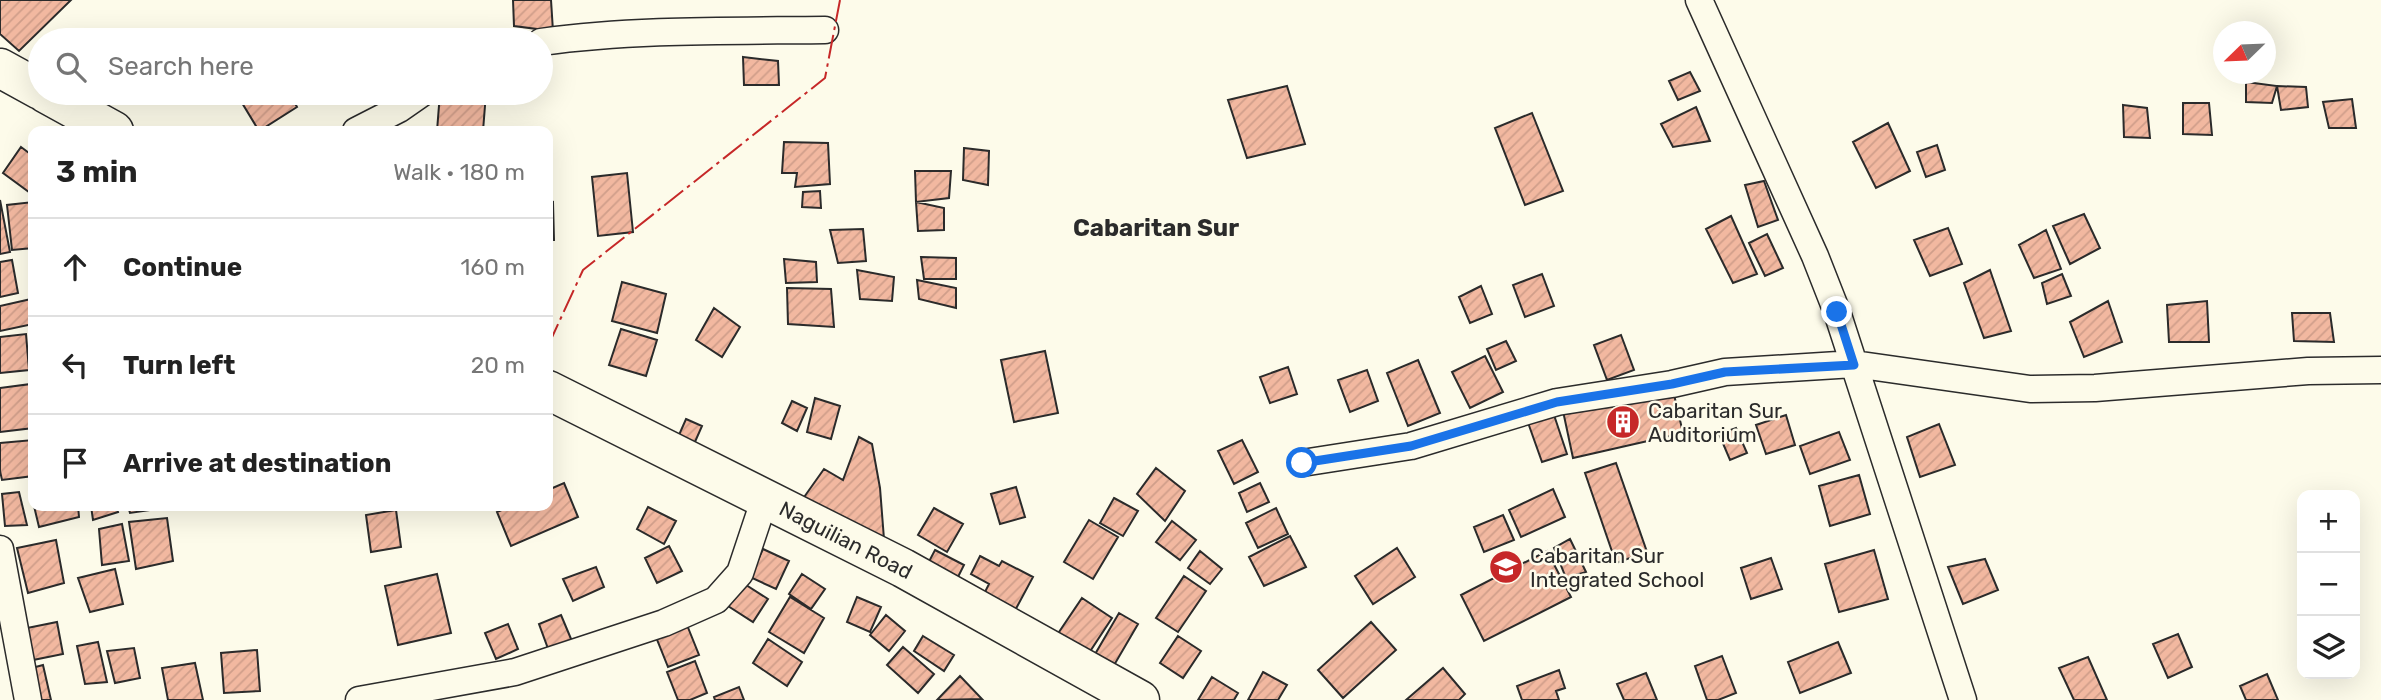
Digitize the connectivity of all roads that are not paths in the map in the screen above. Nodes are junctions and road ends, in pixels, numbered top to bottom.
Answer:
1 (1699, 0) edge
2 (825, 30) dead end
3 (553, 40) edge
4 (0, 68) edge
5 (28, 83) edge
6 (67, 105) edge
7 (404, 105) edge
8 (105, 126) edge
9 (366, 126) edge
10 (1854, 365) junction
11 (2381, 370) edge
12 (553, 392) edge
13 (1302, 463) dead end
14 (765, 498) junction
15 (0, 549) edge
16 (28, 700) edge
17 (359, 700) edge
18 (1140, 700) edge
19 (1963, 700) edge

1 - 10 street
2 - 3 street
4 - 5 highway
6 - 8 highway
7 - 9 street
10 - 11 street
10 - 13 street
10 - 19 street
12 - 14 highway, Naguilian Road
14 - 17 street
14 - 18 highway, Naguilian Road
15 - 16 street

